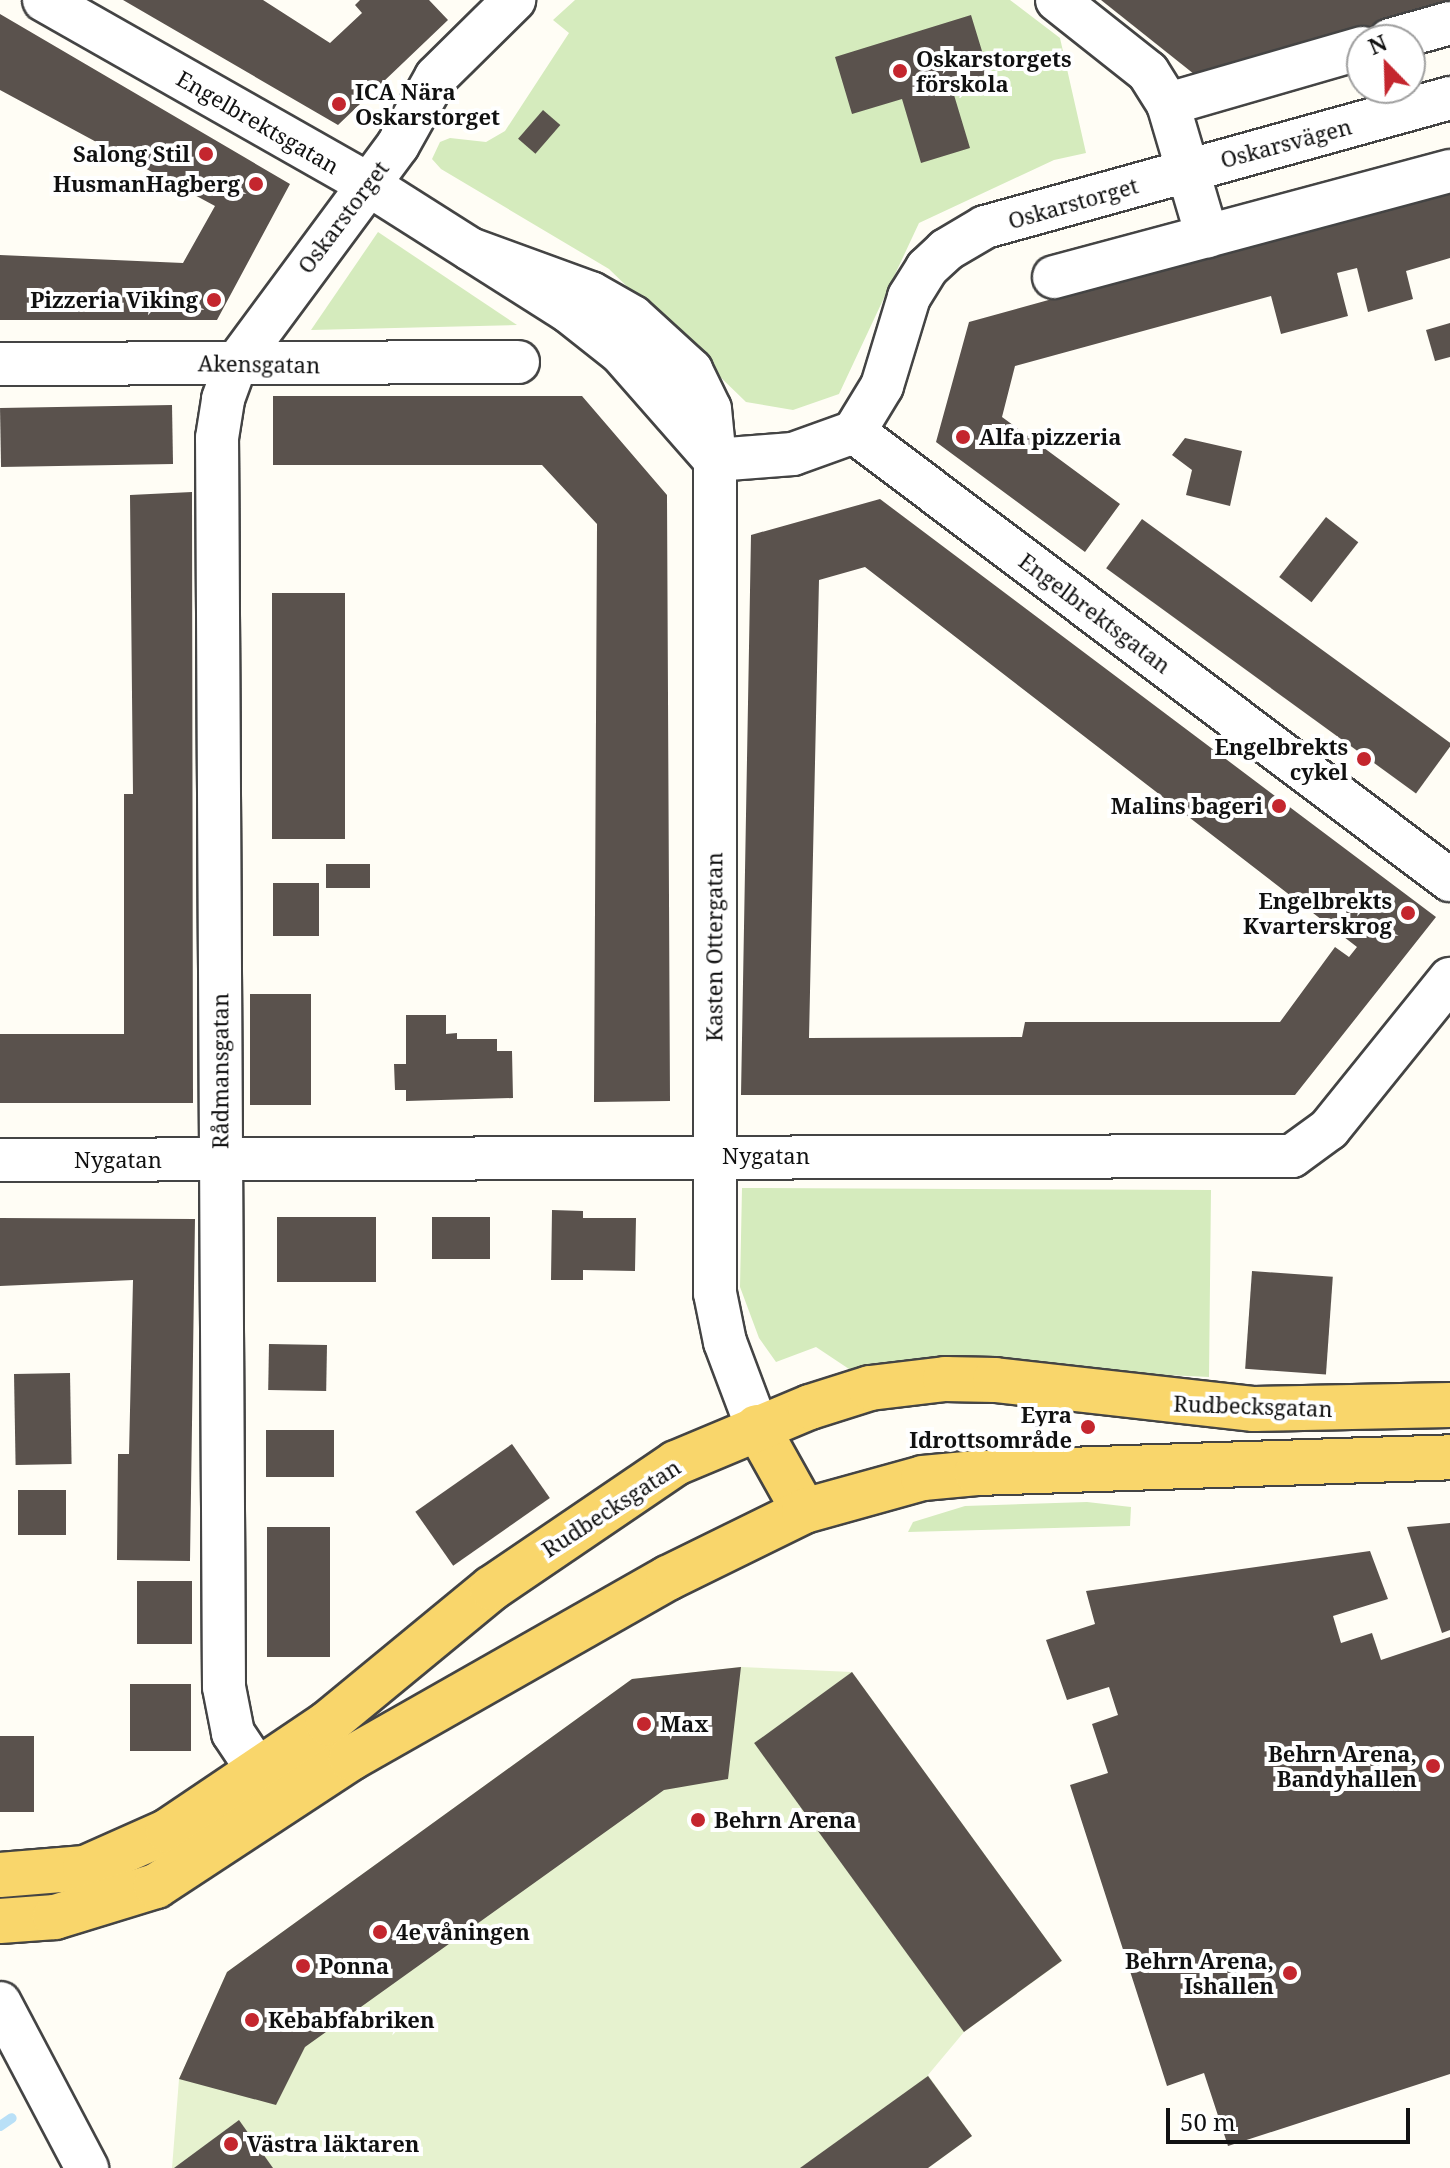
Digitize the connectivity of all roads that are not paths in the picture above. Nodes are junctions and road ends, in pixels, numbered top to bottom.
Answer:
1 (44, 0) edge
2 (514, 0) edge
3 (1057, 0) edge
4 (1450, 23) edge
5 (1426, 30) edge
6 (1346, 53) edge
7 (1450, 98) edge
8 (1168, 104) junction
9 (1188, 170) junction
10 (1450, 171) edge
11 (366, 183) junction
12 (1207, 236) junction
13 (1054, 277) dead end
14 (518, 362) dead end
15 (0, 364) edge
16 (236, 364) junction
17 (854, 432) junction
18 (715, 460) junction
19 (1450, 880) edge
20 (1450, 979) edge
21 (714, 1156) junction
22 (220, 1159) junction
23 (0, 1160) edge
24 (1450, 1405) edge
25 (757, 1427) junction
26 (1450, 1457) edge
27 (804, 1511) junction
28 (259, 1772) junction
29 (0, 1875) edge
30 (0, 1921) edge
31 (0, 2003) edge
32 (87, 2168) edge

1 - 11 street, Engelbrektsgatan
2 - 11 street, Oskarstorget
3 - 8 street
4 - 5 street
6 - 8 street
7 - 9 street, Oskarsvägen
8 - 9 street
9 - 12 street
9 - 17 street, Oskarstorget
10 - 12 street
11 - 16 street, Oskarstorget
11 - 18 street, Engelbrektsgatan
12 - 13 street
14 - 16 street, Akensgatan
15 - 16 street, Akensgatan
16 - 22 street, Rådmansgatan
17 - 18 street
17 - 19 street, Engelbrektsgatan
18 - 21 street, Kasten Ottergatan
20 - 21 street, Nygatan
21 - 22 street, Nygatan
21 - 25 street, Kasten Ottergatan
22 - 23 street, Nygatan
22 - 28 street, Rådmansgatan
24 - 25 main road, Rudbecksgatan
25 - 27 main road
25 - 28 main road, Rudbecksgatan
26 - 27 main road
27 - 30 main road
28 - 29 main road, Rudbecksgatan
31 - 32 street

